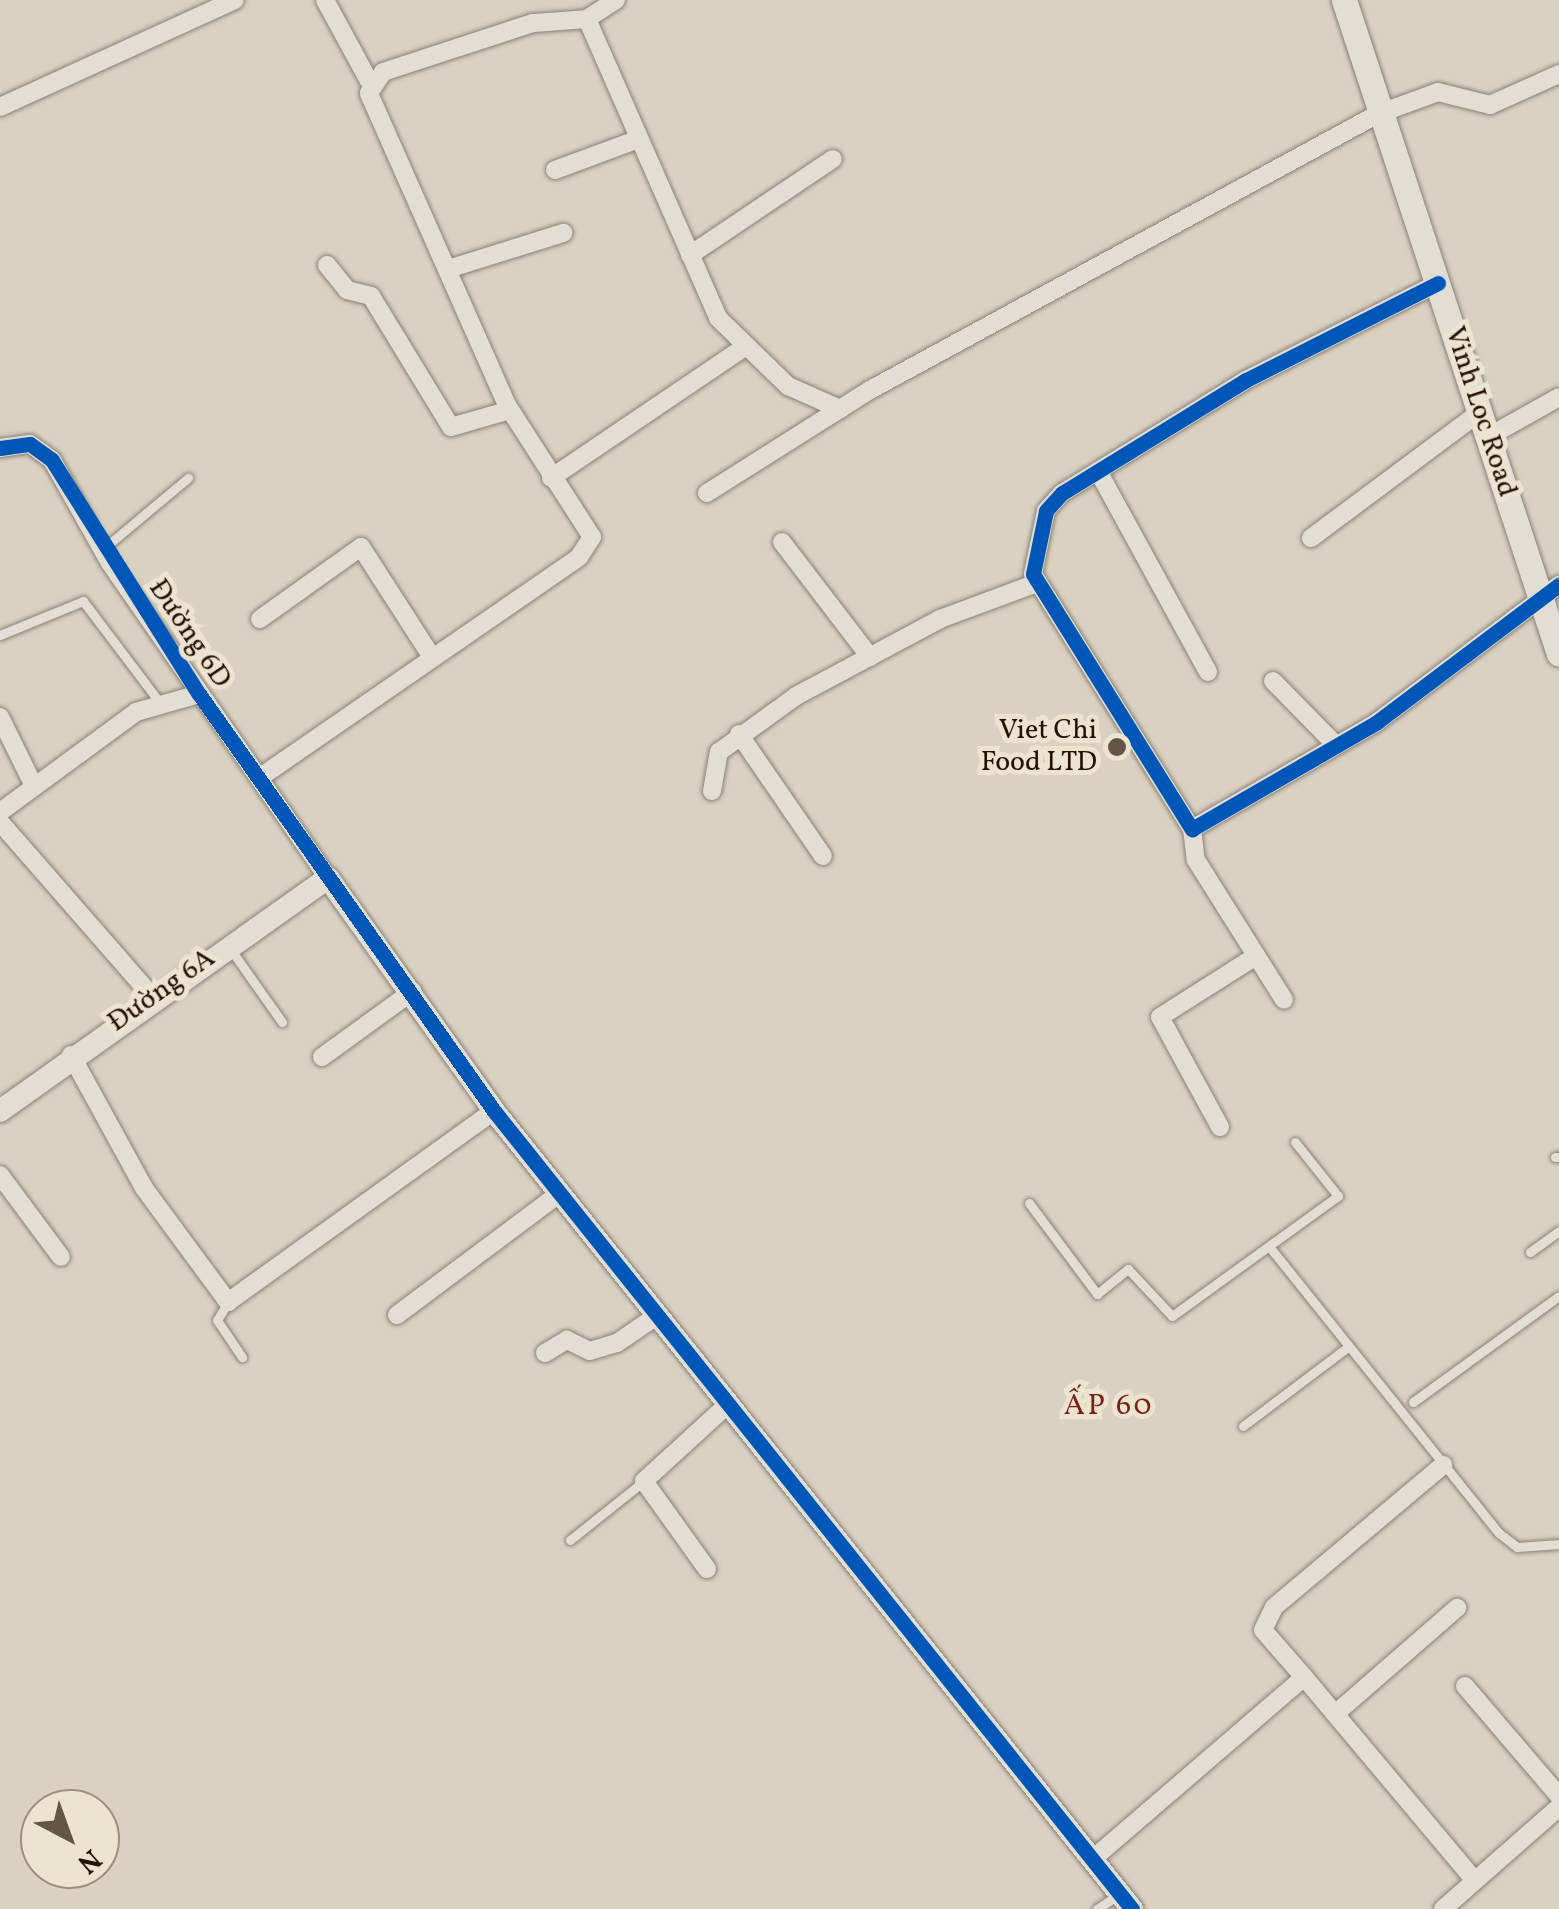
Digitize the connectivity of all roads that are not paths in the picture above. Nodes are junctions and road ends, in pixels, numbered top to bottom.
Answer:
1 (235, 0) edge
2 (325, 0) edge
3 (616, 0) edge
4 (1344, 0) edge
5 (587, 18) junction
6 (1559, 74) edge
7 (369, 81) junction
8 (0, 107) edge
9 (1378, 114) junction
10 (636, 140) junction
11 (832, 159) dead end
12 (555, 170) dead end
13 (563, 233) dead end
14 (690, 255) junction
15 (327, 265) dead end
16 (448, 270) junction
17 (1438, 283) junction
18 (743, 348) junction
19 (1559, 397) edge
20 (510, 410) junction
21 (840, 410) junction
22 (1480, 412) junction
23 (1488, 437) junction
24 (0, 448) edge
25 (1098, 471) junction
26 (188, 478) dead end
27 (551, 478) junction
28 (707, 494) dead end
29 (1310, 538) dead end
30 (782, 542) dead end
31 (103, 549) junction
32 (1038, 583) junction
33 (1549, 589) edge
34 (260, 619) dead end
35 (0, 635) edge
36 (1559, 654) edge
37 (432, 657) junction
38 (870, 657) junction
39 (1208, 672) dead end
40 (1272, 681) dead end
41 (199, 694) junction
42 (158, 700) junction
43 (0, 717) edge
44 (738, 734) junction
45 (1336, 745) junction
46 (259, 778) junction
47 (32, 782) junction
48 (712, 791) dead end
49 (0, 812) edge
50 (0, 822) edge
51 (1192, 829) junction
52 (823, 856) dead end
53 (328, 878) junction
54 (227, 945) junction
55 (1256, 956) junction
56 (413, 992) junction
57 (152, 996) junction
58 (1284, 1000) dead end
59 (282, 1022) dead end
60 (71, 1055) junction
61 (322, 1057) dead end
62 (0, 1111) edge
63 (494, 1111) junction
64 (1220, 1127) dead end
65 (1295, 1142) dead end
66 (0, 1176) edge
67 (559, 1194) junction
68 (1030, 1203) dead end
69 (1559, 1231) edge
70 (1272, 1250) junction
71 (1530, 1252) dead end
72 (61, 1257) dead end
73 (1559, 1296) edge
74 (228, 1302) junction
75 (397, 1316) dead end
76 (656, 1317) junction
77 (1348, 1347) junction
78 (545, 1353) dead end
79 (242, 1357) dead end
80 (1413, 1402) dead end
81 (726, 1406) junction
82 (1243, 1426) dead end
83 (1443, 1466) junction
84 (644, 1481) junction
85 (570, 1540) dead end
86 (1559, 1544) edge
87 (707, 1569) dead end
88 (1457, 1608) dead end
89 (1304, 1677) junction
90 (1464, 1686) dead end
91 (1334, 1714) junction
92 (1559, 1796) edge
93 (1559, 1808) edge
94 (1095, 1858) junction
95 (1474, 1881) junction
96 (1126, 1901) edge
97 (1097, 1909) edge
98 (1443, 1909) edge

1 - 8 street
2 - 7 street
3 - 5 street
4 - 9 main road, Vinh Loc Road
5 - 7 street
5 - 10 street
6 - 9 street
7 - 16 street
9 - 17 main road, Vinh Loc Road
9 - 21 street
10 - 12 street
10 - 14 street
11 - 14 street
13 - 16 street
14 - 18 street
15 - 20 street
16 - 20 street
17 - 22 main road, Vinh Loc Road
17 - 25 street
18 - 21 street
18 - 27 street
19 - 23 street
20 - 27 street
21 - 28 street
22 - 23 main road, Vinh Loc Road
22 - 29 street
23 - 33 main road, Vinh Loc Road
24 - 31 street, Đường 6D
25 - 32 street
25 - 39 street
26 - 31 lane
27 - 37 street
30 - 38 street
31 - 41 street, Đường 6D
32 - 38 street
32 - 51 street
33 - 36 main road, Vinh Loc Road
33 - 45 street
34 - 37 street
35 - 42 lane
37 - 46 street
38 - 44 street
40 - 45 street
41 - 42 street
41 - 46 street, Đường 6D
42 - 47 street
43 - 47 street
44 - 48 street
44 - 52 street
45 - 51 street
46 - 53 street, Đường 6D
47 - 49 street
50 - 57 street
51 - 55 street
53 - 54 street, Đường 6A
53 - 56 street
54 - 57 street, Đường 6A
54 - 59 lane
55 - 58 street
55 - 64 street
56 - 61 street
56 - 63 street
57 - 60 street, Đường 6A
60 - 62 street, Đường 6A
60 - 74 street
63 - 67 street
63 - 74 street
65 - 70 lane
66 - 72 street
67 - 75 street
67 - 76 street
68 - 70 lane
69 - 71 lane
70 - 77 lane
73 - 80 lane
74 - 79 lane
76 - 78 street
76 - 81 street
77 - 82 lane
77 - 83 lane
81 - 84 street
81 - 94 street
83 - 86 lane
83 - 89 street
84 - 85 lane
84 - 87 street
88 - 91 street
89 - 91 street
89 - 94 street
90 - 92 street
91 - 95 street
93 - 95 street
94 - 96 street
95 - 98 street
96 - 97 lane

